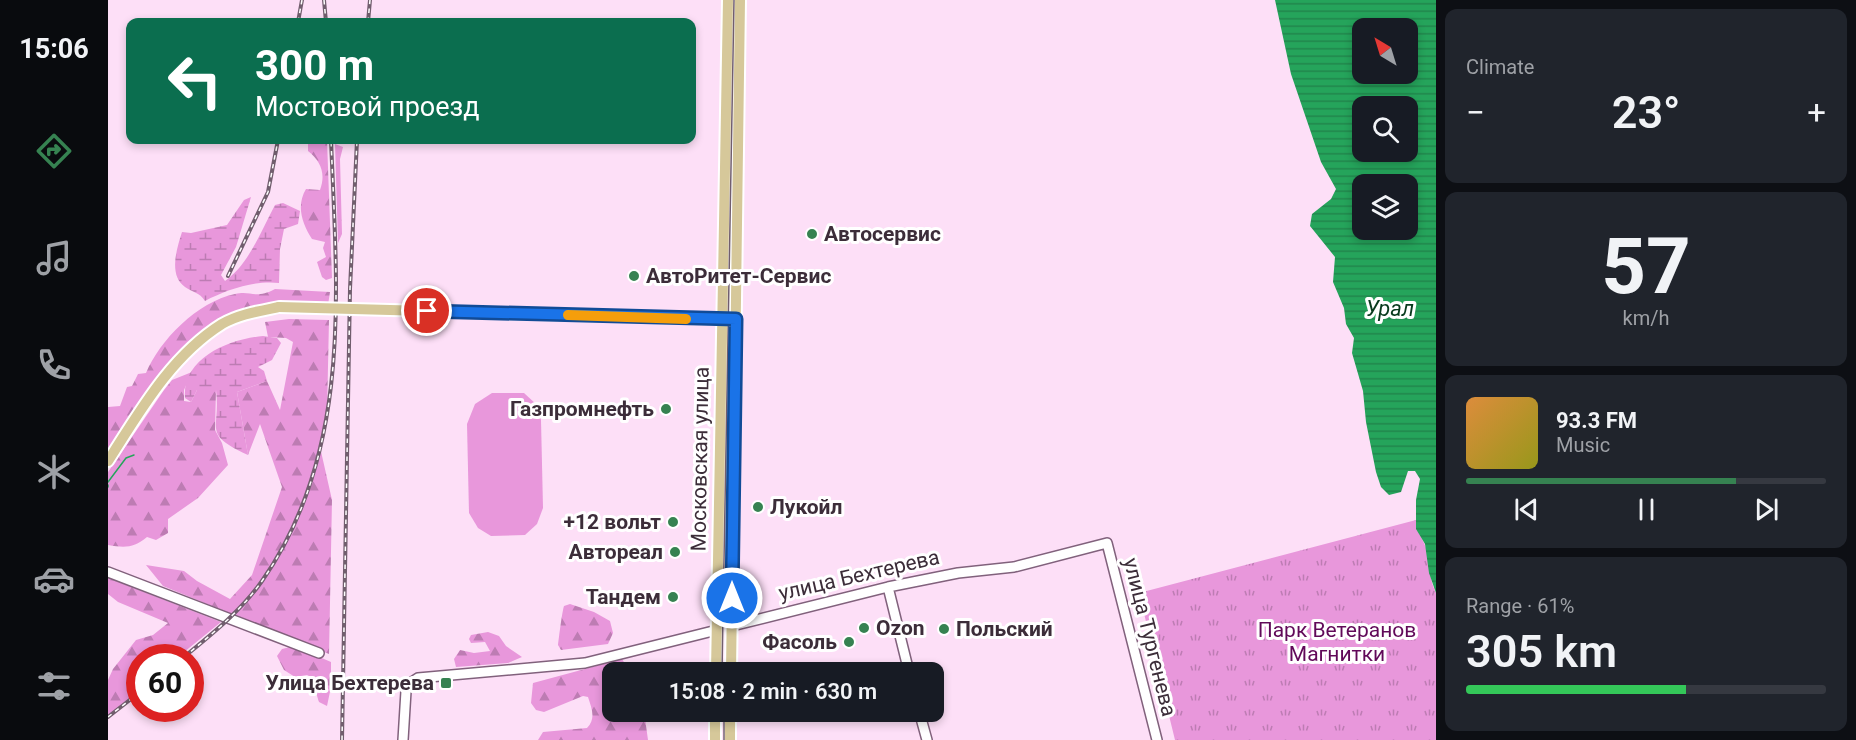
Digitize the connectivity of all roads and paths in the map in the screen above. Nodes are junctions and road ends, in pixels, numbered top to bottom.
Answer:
1 (728, 0) edge
2 (740, 0) edge
3 (722, 319) junction
4 (736, 319) junction
5 (108, 461) edge
6 (1107, 543) joint
7 (108, 572) edge
8 (888, 587) junction
9 (732, 626) junction
10 (717, 630) junction
11 (319, 653) dead end
12 (716, 662) edge
13 (731, 662) edge
14 (907, 662) edge
15 (715, 722) edge
16 (730, 722) edge
17 (922, 722) edge
18 (403, 740) edge
19 (715, 740) edge
20 (730, 740) edge
21 (927, 740) edge
22 (1157, 740) edge

1 - 3 main road, Московская улица
2 - 4 main road, Московская улица
3 - 4 main road
3 - 5 main road, bridge
3 - 10 main road, Московская улица
4 - 9 main road, Московская улица
6 - 8 street, улица Бехтерева
6 - 22 street, улица Тургенева
7 - 11 street
8 - 9 street, улица Бехтерева
8 - 14 street
9 - 10 main road, улица Бехтерева
9 - 13 main road, Московская улица
10 - 12 main road, Московская улица
10 - 18 street, улица Бехтерева
15 - 19 main road
16 - 20 main road
17 - 21 street

